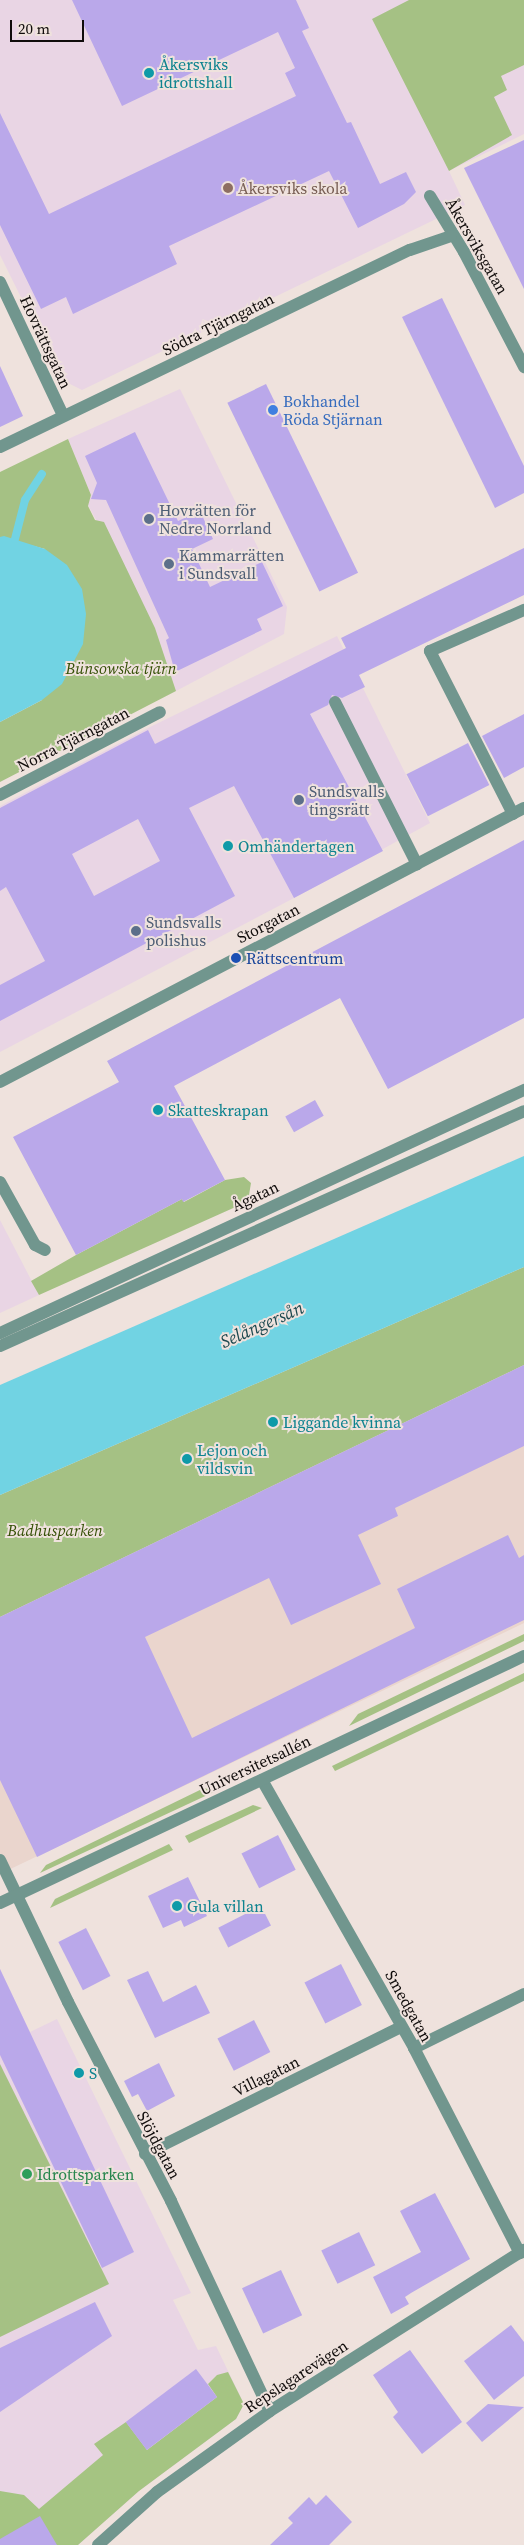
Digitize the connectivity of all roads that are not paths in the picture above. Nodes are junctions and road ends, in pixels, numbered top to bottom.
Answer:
1 (430, 196) dead end
2 (452, 236) junction
3 (0, 282) edge
4 (523, 361) edge
5 (63, 415) junction
6 (0, 447) edge
7 (524, 610) edge
8 (335, 702) dead end
9 (160, 712) dead end
10 (0, 795) edge
11 (519, 811) edge
12 (417, 864) junction
13 (0, 1082) edge
14 (524, 1090) edge
15 (524, 1111) edge
16 (0, 1182) edge
17 (45, 1250) dead end
18 (0, 1333) edge
19 (0, 1346) edge
20 (524, 1656) edge
21 (262, 1780) junction
22 (0, 1860) edge
23 (17, 1895) junction
24 (0, 1903) edge
25 (524, 1994) edge
26 (401, 2027) junction
27 (414, 2048) junction
28 (145, 2154) junction
29 (522, 2252) edge
30 (270, 2410) junction
31 (98, 2545) edge

1 - 2 street, Åkersviksgatan
2 - 4 street, Åkersviksgatan
2 - 5 street, Södra Tjärngatan
3 - 5 street, Hovrättsgatan
5 - 6 street, Södra Tjärngatan
7 - 11 street
8 - 12 street
9 - 10 street, Norra Tjärngatan
11 - 12 street, Storgatan
12 - 13 street, Storgatan
14 - 18 street, Ågatan
15 - 19 street
16 - 17 street
20 - 21 street, Universitetsallén
21 - 23 street, Universitetsallén
21 - 26 street, Smedgatan
22 - 23 street, Slöjdgatan
23 - 24 street, Universitetsallén
23 - 28 street, Slöjdgatan
25 - 27 street
26 - 27 street, Smedgatan
26 - 28 street, Villagatan
27 - 29 street, Smedgatan
28 - 30 street, Slöjdgatan
29 - 30 street, Repslagarevägen
30 - 31 street, Repslagarevägen

